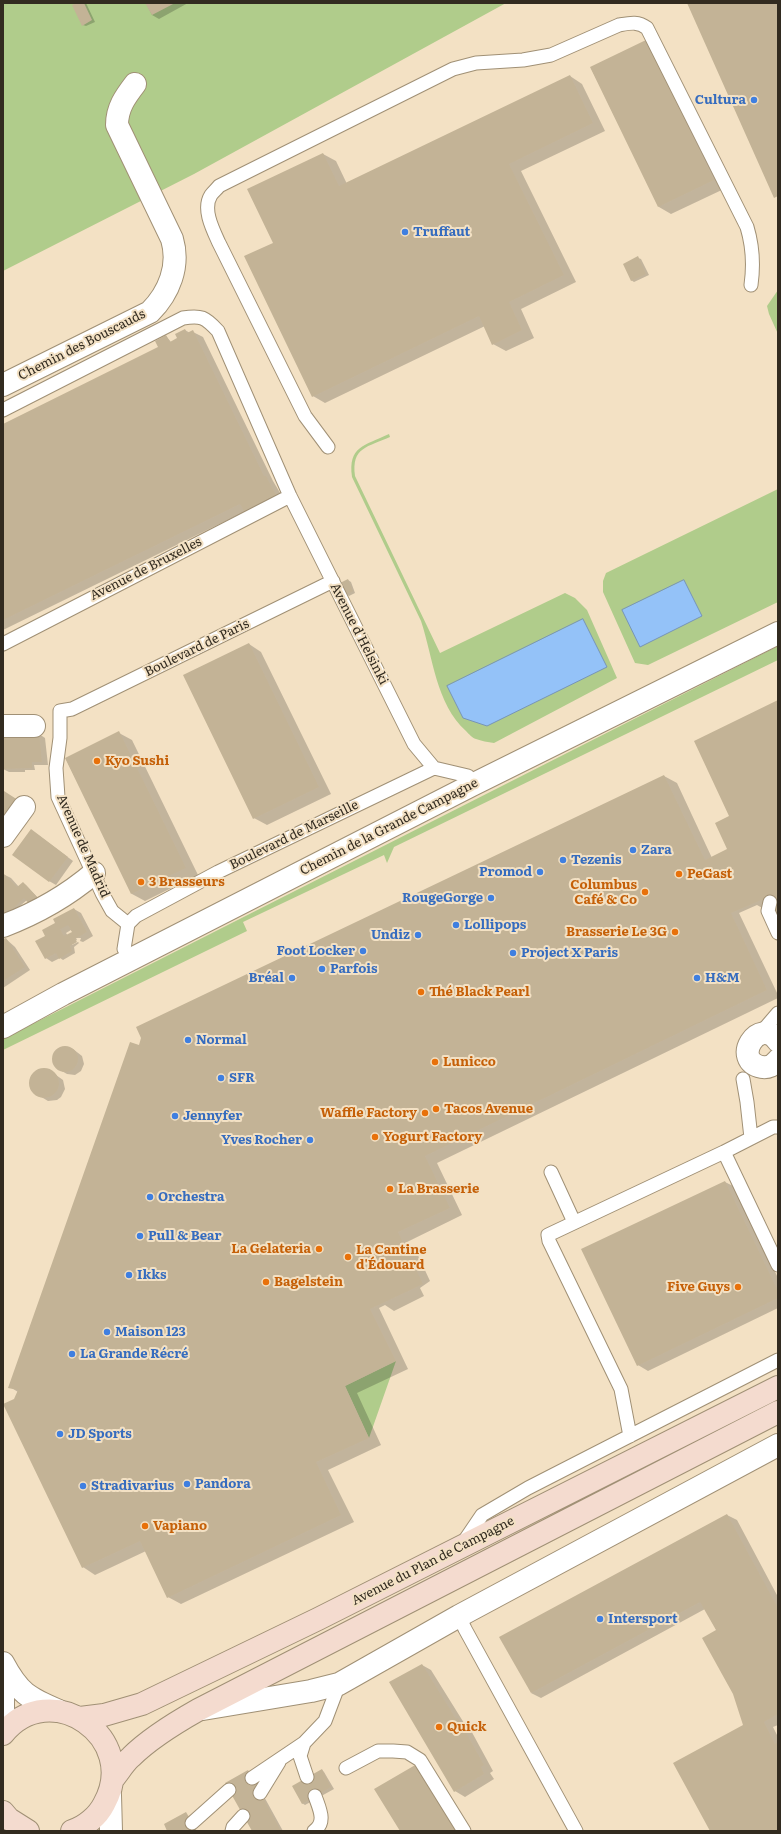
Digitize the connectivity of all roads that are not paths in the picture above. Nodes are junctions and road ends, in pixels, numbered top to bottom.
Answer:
1 (135, 84) dead end
2 (750, 285) dead end
3 (3, 385) edge
4 (3, 410) edge
5 (328, 447) dead end
6 (290, 496) junction
7 (333, 581) junction
8 (778, 622) edge
9 (778, 633) edge
10 (3, 644) edge
11 (60, 712) joint
12 (3, 726) edge
13 (34, 726) dead end
14 (434, 768) junction
15 (468, 776) junction
16 (24, 807) dead end
17 (3, 836) edge
18 (94, 872) junction
19 (770, 902) dead end
20 (128, 924) junction
21 (3, 926) edge
22 (778, 933) edge
23 (124, 949) junction
24 (778, 1013) edge
25 (3, 1015) edge
26 (3, 1027) edge
27 (772, 1036) edge
28 (774, 1067) edge
29 (742, 1079) dead end
30 (778, 1127) edge
31 (751, 1138) junction
32 (724, 1152) junction
33 (551, 1172) dead end
34 (574, 1222) junction
35 (778, 1265) edge
36 (778, 1360) edge
37 (778, 1386) edge
38 (778, 1412) edge
39 (630, 1436) junction
40 (778, 1445) edge
41 (460, 1548) junction
42 (459, 1616) junction
43 (3, 1663) edge
44 (339, 1684) junction
45 (3, 1688) edge
46 (3, 1710) edge
47 (198, 1710) junction
48 (59, 1711) junction
49 (80, 1718) junction
50 (3, 1734) edge
51 (304, 1743) junction
52 (280, 1759) junction
53 (346, 1768) dead end
54 (307, 1777) dead end
55 (252, 1778) dead end
56 (111, 1787) junction
57 (229, 1790) dead end
58 (260, 1793) dead end
59 (315, 1796) dead end
60 (3, 1812) edge
61 (243, 1816) dead end
62 (192, 1823) dead end
63 (21, 1830) edge
64 (72, 1831) edge
65 (111, 1831) edge
66 (232, 1831) edge
67 (314, 1831) edge
68 (464, 1831) edge
69 (576, 1831) edge

1 - 3 street, Chemin des Bouscauds
2 - 5 lane
4 - 6 lane, Avenue d'Helsinki
6 - 7 lane, Avenue d'Helsinki
6 - 10 lane, Avenue de Bruxelles
7 - 11 lane, Boulevard de Paris
7 - 14 lane, Avenue d'Helsinki
8 - 15 street, Chemin de la Grande Campagne
9 - 26 street, Chemin de la Grande Campagne
11 - 18 lane, Avenue de Madrid
12 - 13 street
14 - 15 lane
14 - 20 lane, Boulevard de Marseille
15 - 23 street, Chemin de la Grande Campagne
16 - 17 street
18 - 20 lane, Avenue de Madrid
18 - 21 street
19 - 22 lane
20 - 23 lane
23 - 25 street, Chemin de la Grande Campagne
24 - 27 lane
27 - 28 street
29 - 31 lane
30 - 31 lane
31 - 32 lane
32 - 34 lane
32 - 35 lane
33 - 34 lane
34 - 39 lane
36 - 39 lane
37 - 41 main road, Avenue du Plan de Campagne
38 - 47 main road, Avenue du Plan de Campagne
39 - 41 lane
40 - 42 street
41 - 49 main road, Avenue du Plan de Campagne
42 - 44 street
42 - 69 lane
43 - 48 street
44 - 47 street
44 - 51 lane
45 - 46 street
47 - 56 main road, Avenue du Plan de Campagne
48 - 49 main road
48 - 50 main road
49 - 56 main road
51 - 52 lane
51 - 54 lane
52 - 55 lane
52 - 58 lane
53 - 68 lane
56 - 64 main road, Avenue du Plan de Campagne
56 - 65 street
57 - 62 lane
59 - 67 lane
60 - 63 main road
61 - 66 lane

